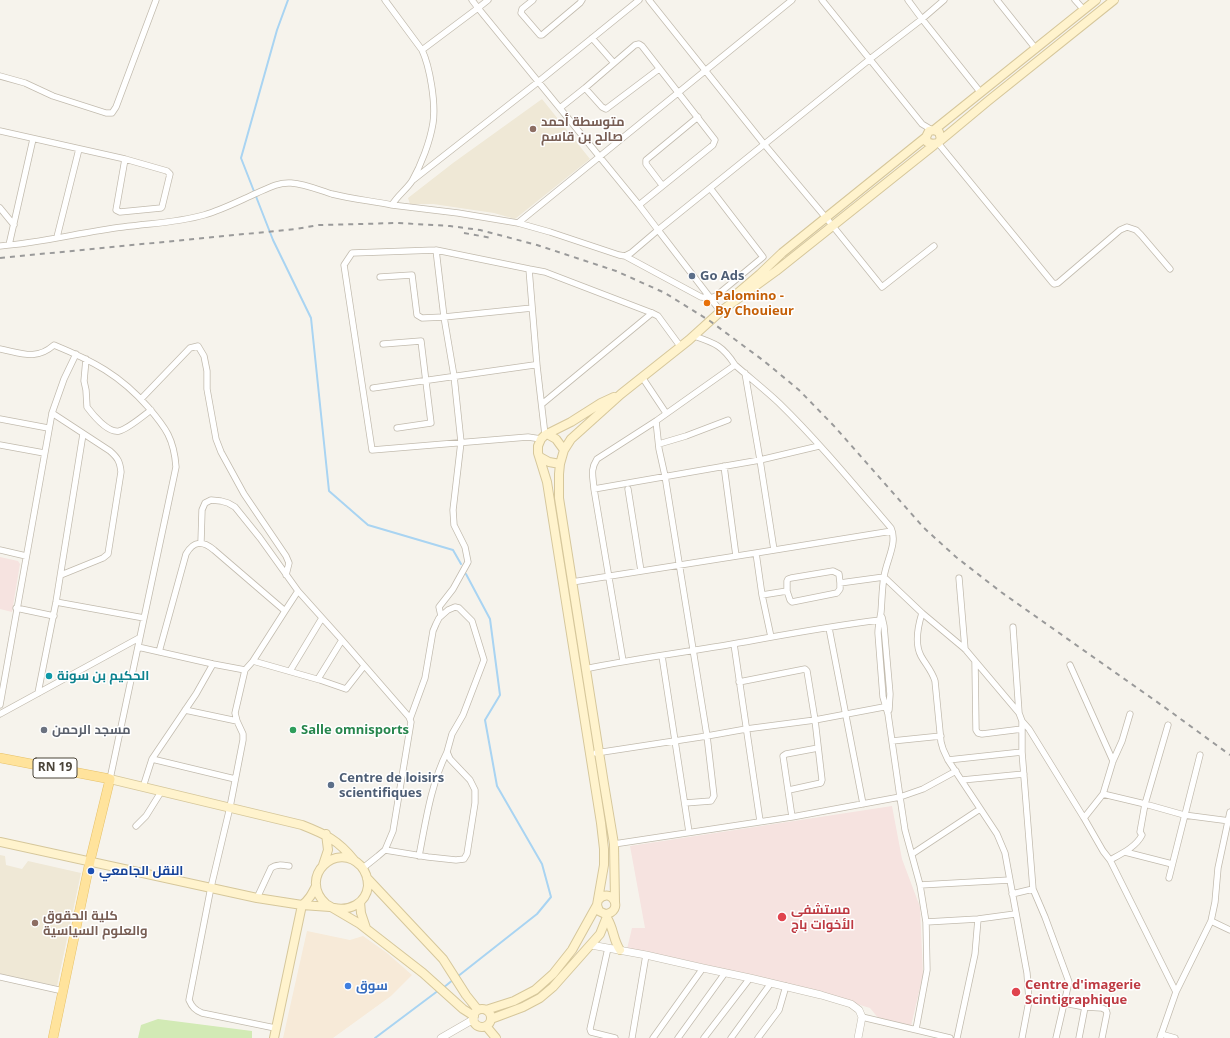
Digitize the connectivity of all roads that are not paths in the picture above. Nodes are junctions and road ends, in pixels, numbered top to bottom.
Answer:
1 (156, 0) edge
2 (384, 0) edge
3 (472, 0) edge
4 (488, 0) edge
5 (533, 0) edge
6 (582, 0) edge
7 (640, 0) edge
8 (649, 0) edge
9 (792, 0) edge
10 (822, 0) edge
11 (908, 0) edge
12 (944, 0) edge
13 (997, 0) edge
14 (1076, 0) edge
15 (1096, 0) edge
16 (1114, 0) edge
17 (478, 8) junction
18 (1084, 10) junction
19 (922, 19) junction
20 (592, 38) junction
21 (1036, 49) junction
22 (422, 50) junction
23 (870, 59) junction
24 (614, 63) junction
25 (659, 69) junction
26 (706, 71) junction
27 (0, 76) edge
28 (538, 82) junction
29 (585, 88) junction
30 (679, 93) junction
31 (981, 93) junction
32 (560, 108) junction
33 (698, 117) junction
34 (0, 131) edge
35 (930, 133) junction
36 (33, 139) junction
37 (938, 143) junction
38 (764, 144) junction
39 (79, 148) junction
40 (600, 157) junction
41 (125, 159) junction
42 (411, 182) junction
43 (662, 185) junction
44 (710, 188) junction
45 (392, 205) junction
46 (639, 205) junction
47 (0, 208) edge
48 (826, 218) junction
49 (518, 223) junction
50 (14, 224) junction
51 (832, 225) junction
52 (658, 230) junction
53 (57, 237) junction
54 (10, 245) junction
55 (0, 246) edge
56 (934, 246) dead end
57 (436, 250) junction
58 (625, 256) junction
59 (763, 257) junction
60 (773, 267) junction
61 (529, 269) junction
62 (1170, 269) dead end
63 (380, 277) dead end
64 (710, 298) junction
65 (532, 308) junction
66 (718, 308) junction
67 (652, 313) junction
68 (444, 317) junction
69 (694, 336) junction
70 (383, 344) dead end
71 (680, 346) junction
72 (0, 349) edge
73 (76, 354) junction
74 (86, 359) junction
75 (735, 365) junction
76 (537, 366) junction
77 (745, 373) junction
78 (454, 376) junction
79 (642, 377) junction
80 (426, 380) junction
81 (373, 388) dead end
82 (621, 394) junction
83 (141, 400) junction
84 (542, 404) junction
85 (151, 410) junction
86 (52, 413) junction
87 (666, 413) junction
88 (0, 420) edge
89 (728, 420) dead end
90 (656, 421) junction
91 (48, 428) junction
92 (397, 428) dead end
93 (83, 434) junction
94 (544, 436) junction
95 (461, 442) junction
96 (659, 444) junction
97 (0, 445) edge
98 (819, 446) junction
99 (564, 450) junction
100 (44, 453) junction
101 (540, 457) junction
102 (760, 460) junction
103 (560, 464) junction
104 (724, 466) junction
105 (665, 476) junction
106 (594, 489) junction
107 (628, 489) dead end
108 (892, 530) junction
109 (201, 542) junction
110 (0, 550) edge
111 (774, 550) junction
112 (756, 554) junction
113 (26, 556) junction
114 (736, 556) junction
115 (679, 565) junction
116 (641, 571) junction
117 (61, 575) junction
118 (286, 575) junction
119 (608, 576) junction
120 (884, 576) junction
121 (959, 578) dead end
122 (572, 582) junction
123 (840, 582) junction
124 (787, 591) junction
125 (298, 592) junction
126 (762, 595) junction
127 (56, 602) junction
128 (16, 608) junction
129 (284, 610) junction
130 (922, 613) junction
131 (54, 616) junction
132 (441, 616) junction
133 (144, 618) junction
134 (322, 618) junction
135 (881, 620) junction
136 (1013, 627) dead end
137 (829, 628) junction
138 (771, 637) junction
139 (139, 638) junction
140 (342, 640) junction
141 (734, 644) junction
142 (138, 647) junction
143 (965, 649) junction
144 (692, 651) junction
145 (159, 652) junction
146 (662, 656) junction
147 (253, 661) junction
148 (623, 661) junction
149 (975, 661) junction
150 (213, 664) junction
151 (1070, 665) dead end
152 (364, 666) junction
153 (585, 669) junction
154 (245, 670) junction
155 (290, 671) junction
156 (318, 679) junction
157 (739, 682) junction
158 (38, 692) junction
159 (0, 705) edge
160 (887, 706) junction
161 (185, 710) junction
162 (1019, 713) junction
163 (0, 714) edge
164 (1130, 714) dead end
165 (845, 715) junction
166 (410, 719) junction
167 (815, 720) junction
168 (237, 721) junction
169 (1022, 721) junction
170 (1168, 725) dead end
171 (746, 729) junction
172 (1022, 729) junction
173 (707, 736) junction
174 (941, 736) junction
175 (674, 741) junction
176 (892, 741) junction
177 (818, 748) junction
178 (447, 752) junction
179 (1022, 752) junction
180 (599, 753) junction
181 (590, 754) junction
182 (1200, 755) dead end
183 (0, 758) edge
184 (152, 759) junction
185 (948, 760) junction
186 (1113, 761) junction
187 (956, 771) junction
188 (1024, 774) junction
189 (110, 778) junction
190 (235, 779) junction
191 (962, 780) junction
192 (143, 787) junction
193 (788, 790) junction
194 (162, 792) junction
195 (1103, 794) junction
196 (900, 797) junction
197 (686, 803) junction
198 (863, 804) junction
199 (1145, 804) junction
200 (230, 807) junction
201 (980, 809) junction
202 (1230, 812) edge
203 (1184, 815) junction
204 (792, 817) junction
205 (1084, 818) junction
206 (760, 821) junction
207 (1229, 821) edge
208 (136, 826) dead end
209 (689, 832) junction
210 (326, 834) junction
211 (0, 842) edge
212 (614, 844) junction
213 (385, 850) junction
214 (1125, 852) junction
215 (912, 854) junction
216 (419, 856) junction
217 (1110, 860) junction
218 (90, 861) junction
219 (354, 861) junction
220 (1172, 864) junction
221 (289, 866) dead end
222 (322, 866) junction
223 (363, 868) junction
224 (367, 878) junction
225 (1169, 878) dead end
226 (1010, 880) junction
227 (920, 885) junction
228 (316, 886) junction
229 (211, 887) junction
230 (1033, 889) junction
231 (1012, 894) junction
232 (257, 898) junction
233 (360, 902) junction
234 (597, 902) junction
235 (615, 902) junction
236 (302, 905) junction
237 (332, 907) junction
238 (1015, 914) junction
239 (608, 916) junction
240 (978, 919) junction
241 (1211, 921) junction
242 (926, 922) junction
243 (366, 929) junction
244 (1230, 930) edge
245 (591, 945) junction
246 (608, 948) junction
247 (620, 950) junction
248 (646, 955) junction
249 (703, 968) junction
250 (725, 973) junction
251 (0, 977) edge
252 (750, 978) junction
253 (771, 983) junction
254 (786, 986) junction
255 (63, 991) junction
256 (1176, 992) junction
257 (1064, 1003) junction
258 (1085, 1007) junction
259 (478, 1014) junction
260 (862, 1017) junction
261 (488, 1022) junction
262 (275, 1028) junction
263 (916, 1029) junction
264 (1161, 1036) edge
265 (604, 1037) edge
266 (53, 1038) edge
267 (274, 1038) edge
268 (441, 1038) edge
269 (496, 1038) edge
270 (615, 1038) edge
271 (632, 1038) edge
272 (654, 1038) edge
273 (678, 1038) edge
274 (704, 1038) edge
275 (731, 1038) edge
276 (758, 1038) edge
277 (858, 1038) edge
278 (950, 1038) edge
279 (957, 1038) edge
280 (1022, 1038) edge
281 (1056, 1038) edge
282 (1079, 1038) edge
283 (1102, 1038) edge
284 (1175, 1038) edge

1 - 27 street
2 - 22 street
3 - 17 street
4 - 17 street
5 - 6 street
7 - 20 street
8 - 26 street
9 - 26 street
10 - 23 street
11 - 19 street
12 - 19 street
13 - 21 street
14 - 18 street
15 - 18 main road
16 - 37 main road
17 - 22 street
17 - 28 street
18 - 21 main road
19 - 23 street
19 - 31 street
20 - 24 street
20 - 28 street
21 - 31 main road
22 - 42 street
23 - 35 street
23 - 38 street
24 - 25 street
24 - 29 street
25 - 29 street
25 - 30 street
26 - 30 street
26 - 38 street
28 - 32 street
28 - 42 street
29 - 32 street
30 - 33 street
30 - 40 street
31 - 35 main road
32 - 40 street
33 - 43 street
33 - 43 street
34 - 36 street
35 - 37 main road
35 - 37 main road
35 - 48 main road
36 - 39 street
36 - 50 street
37 - 51 main road
37 - 62 street
38 - 44 street
38 - 48 street
39 - 41 street
39 - 53 street
40 - 46 street
40 - 49 street
41 - 41 street
42 - 45 street
43 - 46 street
44 - 52 street
44 - 59 street
45 - 49 street
45 - 53 street
46 - 52 street
47 - 50 street
48 - 51 street
48 - 60 main road
49 - 58 street
50 - 54 street
51 - 56 street
51 - 60 main road
52 - 58 street
52 - 64 street
53 - 54 street
54 - 55 street
57 - 61 street
57 - 68 street
57 - 95 street
58 - 64 street
59 - 60 street
59 - 64 street
60 - 66 main road
60 - 69 main road
61 - 65 street
61 - 67 street
63 - 68 street
64 - 66 street
65 - 68 street
65 - 76 street
66 - 71 main road
67 - 71 street
67 - 84 street
68 - 78 street
69 - 71 main road
69 - 75 street
70 - 80 street
71 - 79 main road
72 - 73 street
73 - 74 street
73 - 86 street
74 - 83 street
74 - 85 street
75 - 77 street
75 - 87 street
76 - 78 street
76 - 84 street
77 - 98 street
77 - 102 street
78 - 80 street
78 - 95 street
79 - 82 main road
79 - 87 street
80 - 81 street
80 - 92 street
82 - 94 main road
82 - 99 main road
83 - 85 street
83 - 118 street
84 - 94 street
85 - 133 street
86 - 91 street
86 - 93 street
87 - 90 street
88 - 91 street
89 - 96 street
90 - 96 street
90 - 106 street
91 - 100 street
93 - 117 street
93 - 117 street
94 - 95 street
94 - 99 main road
94 - 101 main road
95 - 132 street
96 - 105 street
97 - 100 street
98 - 102 street
98 - 108 street
99 - 103 main road
100 - 113 street
101 - 103 main road
101 - 181 main road
102 - 104 street
102 - 111 street
103 - 122 main road
104 - 105 street
104 - 114 street
105 - 106 street
105 - 115 street
106 - 119 street
107 - 116 street
108 - 111 street
108 - 120 street
109 - 118 street
109 - 129 street
109 - 145 street
110 - 113 street
111 - 112 street
112 - 114 street
112 - 126 street
113 - 128 street
114 - 115 street
115 - 116 street
115 - 144 street
116 - 119 street
117 - 127 street
118 - 125 street
119 - 122 street
119 - 148 street
120 - 123 street
120 - 130 street
120 - 135 street
121 - 143 street
122 - 153 main road
123 - 124 street
123 - 124 street
124 - 126 street
125 - 129 street
125 - 134 street
126 - 138 street
127 - 131 street
127 - 133 street
128 - 131 street
128 - 159 street
129 - 147 street
130 - 143 street
130 - 174 street
131 - 158 street
132 - 166 street
132 - 178 street
133 - 139 street
134 - 140 street
134 - 155 street
135 - 137 street
135 - 160 street
136 - 162 street
137 - 138 street
137 - 165 street
138 - 141 street
139 - 142 street
139 - 158 street
140 - 152 street
140 - 156 street
141 - 144 street
141 - 157 street
142 - 145 street
142 - 189 street
143 - 149 street
144 - 146 street
144 - 173 street
145 - 150 street
146 - 148 street
146 - 175 street
147 - 154 street
147 - 155 street
148 - 153 street
149 - 162 street
149 - 172 street
150 - 154 street
150 - 161 street
151 - 186 street
152 - 156 street
152 - 166 street
153 - 180 main road
154 - 168 street
155 - 156 street
157 - 167 street
157 - 171 street
158 - 163 street
160 - 165 street
160 - 176 street
161 - 168 street
161 - 184 street
162 - 169 street
164 - 186 street
165 - 167 street
165 - 198 street
166 - 213 street
167 - 171 street
167 - 177 street
168 - 190 street
169 - 172 street
169 - 205 street
170 - 199 street
171 - 173 street
171 - 206 street
172 - 179 street
173 - 175 street
173 - 197 street
174 - 176 street
174 - 185 street
175 - 180 street
175 - 197 street
176 - 196 street
177 - 193 street
177 - 193 street
178 - 216 street
178 - 216 street
179 - 185 street
179 - 188 street
180 - 181 street
180 - 212 main road
181 - 234 main road
182 - 203 street
183 - 189 main road, RN 19
184 - 190 street
184 - 192 street
185 - 187 street
186 - 195 street
187 - 191 street
187 - 196 street
188 - 191 street
188 - 230 street
189 - 192 main road
189 - 218 main road
190 - 200 street
191 - 201 street
192 - 194 main road
193 - 204 street
194 - 200 main road
194 - 208 street
195 - 199 street
195 - 205 street
196 - 198 street
196 - 215 street
197 - 209 street
198 - 204 street
199 - 203 street
199 - 214 street
200 - 210 main road
200 - 229 street
201 - 215 street
201 - 226 street
202 - 207 street
203 - 207 street
203 - 220 street
204 - 206 street
205 - 217 street
206 - 209 street
207 - 241 street
209 - 212 street
210 - 219 main road
210 - 222 main road
211 - 218 main road
212 - 235 main road
213 - 216 street
213 - 223 street
214 - 217 street
214 - 220 street
215 - 227 street
217 - 256 street
218 - 229 main road
218 - 255 main road
219 - 222 main road
219 - 223 main road
220 - 225 street
221 - 232 street
222 - 228 main road
223 - 224 main road
224 - 233 main road
224 - 259 main road
226 - 227 street
226 - 231 street
227 - 242 street
228 - 236 main road
228 - 237 main road
229 - 232 main road
229 - 262 street
230 - 231 street
230 - 257 street
231 - 238 street
232 - 236 main road
233 - 237 main road
233 - 243 main road
234 - 235 main road
234 - 239 main road
234 - 259 main road
235 - 239 main road
236 - 237 main road
236 - 262 main road
237 - 243 main road
238 - 240 street
238 - 280 street
239 - 245 main road
239 - 247 main road
240 - 242 street
240 - 279 street
241 - 244 street
241 - 256 street
242 - 263 street
243 - 259 main road
245 - 246 street
245 - 261 main road
246 - 247 street
246 - 265 street
247 - 248 street
248 - 249 street
248 - 271 street
249 - 250 street
249 - 272 street
250 - 252 street
250 - 273 street
251 - 255 street
252 - 253 street
252 - 274 street
253 - 254 street
253 - 275 street
254 - 260 street
254 - 276 street
255 - 266 main road
256 - 264 street
257 - 258 street
257 - 281 street
258 - 282 street
258 - 283 street
259 - 261 main road
259 - 261 main road
259 - 268 street
260 - 263 street
260 - 277 street
261 - 269 main road
262 - 267 main road
263 - 278 street
264 - 284 street
265 - 270 street

